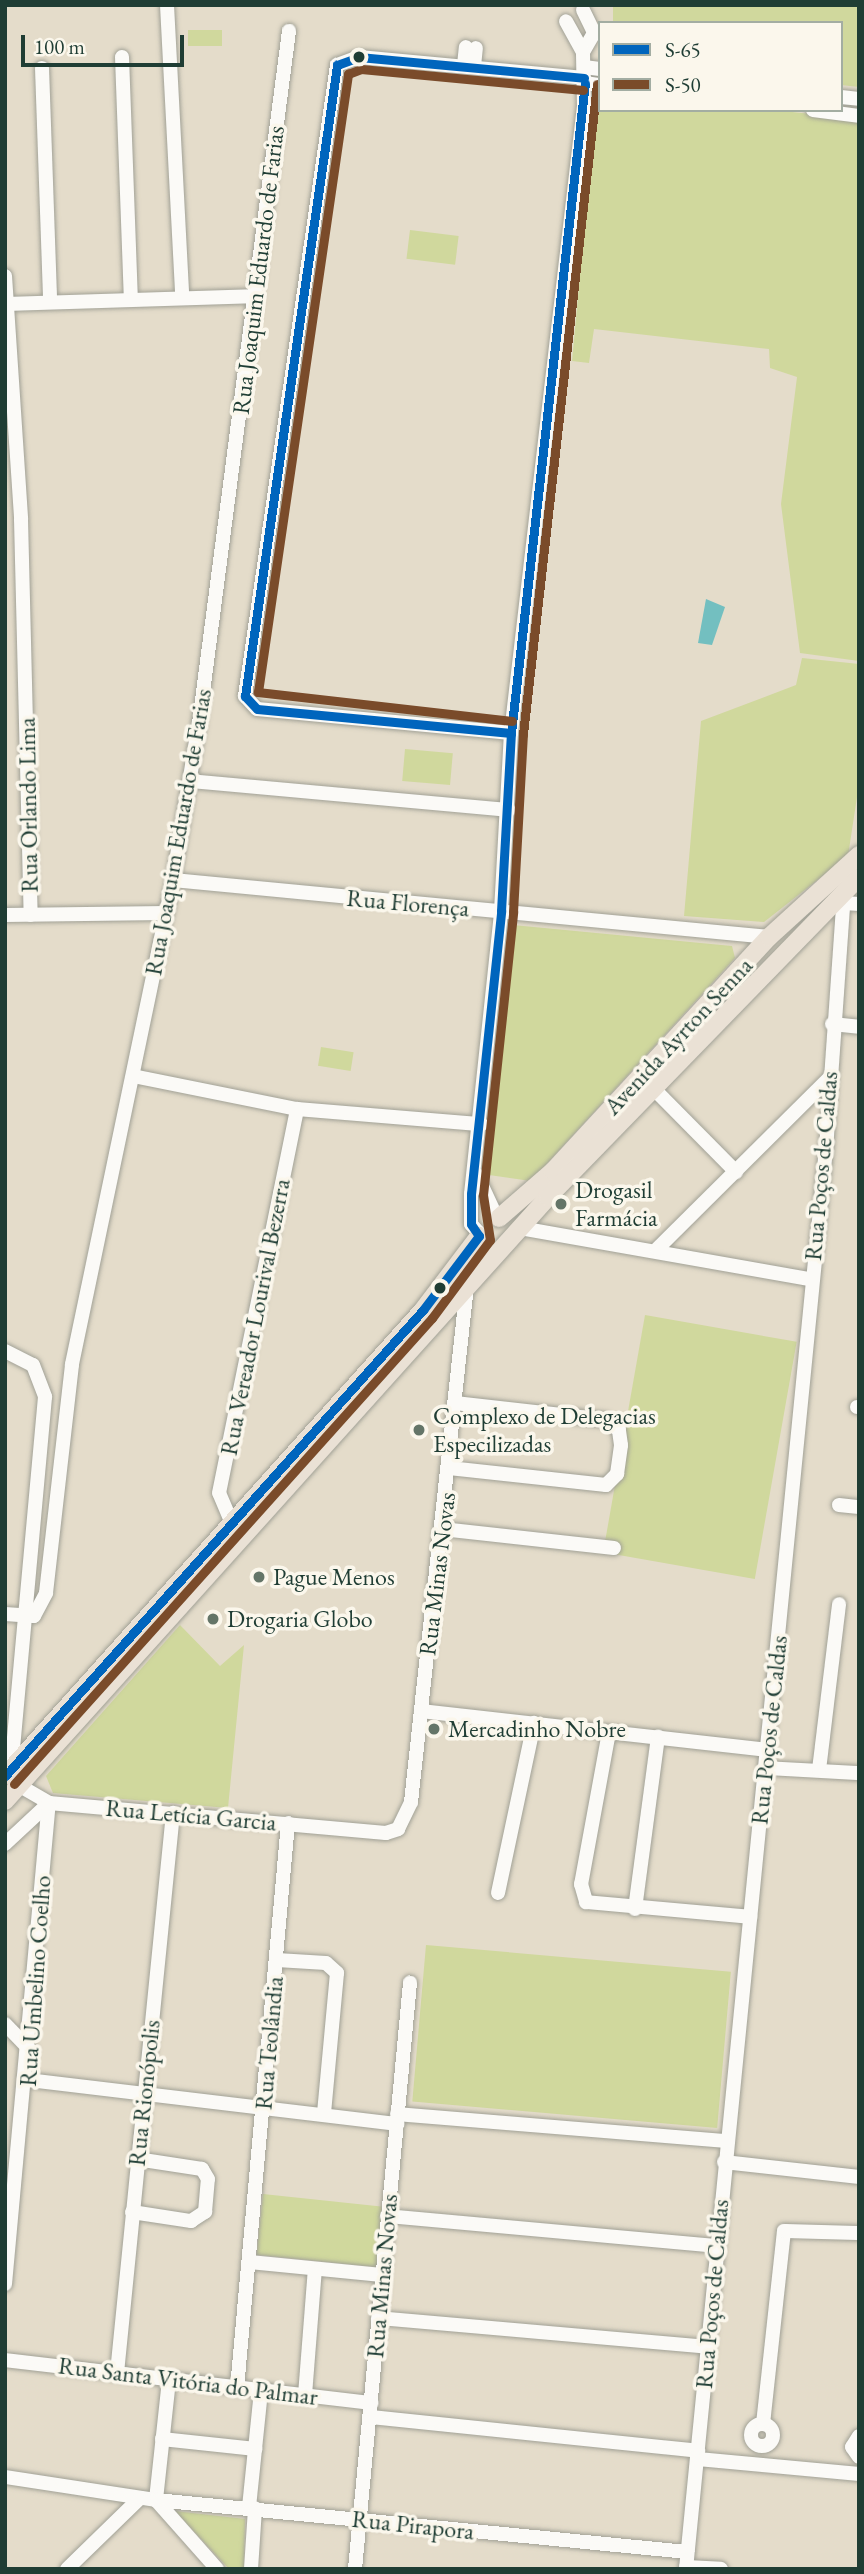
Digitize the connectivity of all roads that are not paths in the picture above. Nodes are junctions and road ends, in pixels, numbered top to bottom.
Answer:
1 (167, 5) edge
2 (583, 10) dead end
3 (566, 21) dead end
4 (289, 31) dead end
5 (471, 48) dead end
6 (122, 57) dead end
7 (469, 66) junction
8 (42, 68) dead end
9 (587, 73) edge
10 (828, 112) edge
11 (859, 116) edge
12 (5, 276) edge
13 (182, 295) junction
14 (253, 296) junction
15 (131, 297) junction
16 (50, 302) junction
17 (6, 304) edge
18 (511, 733) junction
19 (190, 781) junction
20 (509, 810) junction
21 (859, 855) edge
22 (859, 877) edge
23 (173, 880) junction
24 (285, 892) junction
25 (849, 899) edge
26 (285, 908) dead end
27 (501, 911) junction
28 (166, 913) junction
29 (5, 915) edge
30 (31, 915) junction
31 (769, 937) junction
32 (832, 1024) junction
33 (859, 1027) edge
34 (132, 1076) junction
35 (830, 1077) junction
36 (652, 1086) junction
37 (297, 1109) junction
38 (481, 1124) junction
39 (475, 1160) junction
40 (736, 1172) junction
41 (498, 1218) junction
42 (475, 1236) junction
43 (511, 1239) junction
44 (657, 1249) junction
45 (810, 1279) junction
46 (467, 1285) junction
47 (429, 1315) junction
48 (462, 1324) junction
49 (12, 1352) edge
50 (456, 1403) junction
51 (449, 1468) junction
52 (839, 1505) dead end
53 (859, 1507) edge
54 (231, 1521) junction
55 (442, 1529) junction
56 (614, 1548) dead end
57 (839, 1604) dead end
58 (5, 1614) edge
59 (26, 1617) junction
60 (421, 1711) junction
61 (534, 1723) junction
62 (609, 1732) junction
63 (658, 1737) junction
64 (767, 1760) junction
65 (819, 1767) junction
66 (859, 1771) edge
67 (12, 1777) edge
68 (5, 1801) edge
69 (49, 1803) junction
70 (173, 1813) junction
71 (288, 1824) junction
72 (367, 1832) joint
73 (5, 1844) edge
74 (498, 1894) dead end
75 (635, 1909) junction
76 (750, 1917) junction
77 (277, 1960) junction
78 (410, 1983) dead end
79 (5, 2024) edge
80 (30, 2050) junction
81 (28, 2080) junction
82 (143, 2096) junction
83 (263, 2109) junction
84 (324, 2115) junction
85 (397, 2119) junction
86 (726, 2141) junction
87 (137, 2158) junction
88 (724, 2162) junction
89 (5, 2173) edge
90 (859, 2176) edge
91 (16, 2185) junction
92 (132, 2212) junction
93 (387, 2216) junction
94 (859, 2234) edge
95 (717, 2246) junction
96 (249, 2262) junction
97 (314, 2269) junction
98 (382, 2275) junction
99 (5, 2284) edge
100 (378, 2318) junction
101 (707, 2347) junction
102 (5, 2360) edge
103 (117, 2373) junction
104 (169, 2380) junction
105 (237, 2388) junction
106 (261, 2391) junction
107 (305, 2395) junction
108 (371, 2410) junction
109 (763, 2424) dead end
110 (859, 2436) edge
111 (162, 2439) junction
112 (255, 2449) junction
113 (698, 2455) junction
114 (859, 2457) edge
115 (859, 2474) edge
116 (12, 2479) edge
117 (5, 2490) edge
118 (140, 2498) junction
119 (156, 2500) junction
120 (252, 2508) junction
121 (360, 2520) junction
122 (686, 2563) edge
123 (70, 2568) edge
124 (217, 2569) edge
125 (251, 2569) edge
126 (355, 2569) edge
127 (721, 2569) edge

1 - 13 street
2 - 9 street
3 - 9 street
4 - 14 street, Rua Joaquim Eduardo de Farias
5 - 7 street
6 - 15 street
7 - 9 street
7 - 18 street
8 - 16 street
9 - 18 street
10 - 11 street
12 - 17 street, Rua Orlando Lima
13 - 14 street
13 - 15 street
14 - 19 street, Rua Joaquim Eduardo de Farias
15 - 16 street
16 - 17 street
17 - 30 street, Rua Orlando Lima
18 - 20 street
19 - 20 street
19 - 23 street, Rua Joaquim Eduardo de Farias
20 - 27 street
21 - 31 main road, Avenida Ayrton Senna
22 - 25 main road, Avenida Ayrton Senna
23 - 24 street, Rua Florença
23 - 28 street, Rua Joaquim Eduardo de Farias
24 - 26 street
24 - 27 street, Rua Florença
25 - 32 street, Rua Poços de Caldas
25 - 36 main road, Avenida Ayrton Senna
27 - 31 street, Rua Florença
27 - 38 street
28 - 30 street
28 - 34 street, Rua Joaquim Eduardo de Farias
29 - 30 street
31 - 41 main road, Avenida Ayrton Senna
32 - 33 street
32 - 35 street, Rua Poços de Caldas
34 - 37 street
34 - 59 street, Rua Joaquim Eduardo de Farias
35 - 40 street
35 - 45 street, Rua Poços de Caldas
36 - 40 street
36 - 43 main road, Avenida Ayrton Senna
37 - 38 street
37 - 54 street, Rua Vereador Lourival Bezerra
38 - 39 street
39 - 41 street
39 - 42 street
40 - 44 street
41 - 42 main road
41 - 43 main road
42 - 43 main road
42 - 47 main road, Avenida Ayrton Senna
43 - 44 street
43 - 46 main road, Avenida Ayrton Senna
44 - 45 street
45 - 64 street, Rua Poços de Caldas
46 - 47 main road, Avenida Ayrton Senna
46 - 48 street, Rua Minas Novas
47 - 48 street
47 - 54 main road, Avenida Ayrton Senna
47 - 67 main road, Avenida Ayrton Senna
48 - 50 street, Rua Minas Novas
49 - 59 street
50 - 51 street, Rua Minas Novas
50 - 51 street
51 - 55 street, Rua Minas Novas
52 - 53 street
54 - 67 main road, Avenida Ayrton Senna
55 - 56 street
55 - 60 street, Rua Minas Novas
57 - 65 street
58 - 59 street
59 - 67 street
60 - 61 street
60 - 72 street, Rua Minas Novas
61 - 62 street
61 - 74 street
62 - 63 street
62 - 75 street
63 - 64 street
63 - 75 street
64 - 65 street
64 - 76 street, Rua Poços de Caldas
65 - 66 street
67 - 68 main road, Avenida Ayrton Senna
67 - 69 street, Rua Letícia Garcia
69 - 70 street, Rua Letícia Garcia
69 - 73 street
69 - 80 street, Rua Umbelino Coelho
70 - 71 street, Rua Letícia Garcia
70 - 82 street, Rua Rionópolis
71 - 72 street, Rua Letícia Garcia
71 - 77 street, Rua Teolândia
75 - 76 street
76 - 86 street, Rua Poços de Caldas
77 - 83 street, Rua Teolândia
77 - 84 street
78 - 85 street, Rua Minas Novas
79 - 80 street
80 - 81 street, Rua Umbelino Coelho
81 - 82 street
81 - 91 street, Rua Umbelino Coelho
82 - 83 street
82 - 87 street, Rua Rionópolis
83 - 84 street
83 - 96 street, Rua Teolândia
84 - 85 street
85 - 86 street
85 - 93 street, Rua Minas Novas
86 - 88 street, Rua Poços de Caldas
87 - 92 street, Rua Rionópolis
87 - 92 street
88 - 90 street
88 - 95 street, Rua Poços de Caldas
89 - 91 street
91 - 99 street, Rua Umbelino Coelho
92 - 103 street, Rua Rionópolis
93 - 95 street
93 - 98 street, Rua Minas Novas
94 - 109 street
95 - 101 street, Rua Poços de Caldas
96 - 97 street
96 - 105 street, Rua Teolândia
97 - 98 street
97 - 107 street
98 - 100 street, Rua Minas Novas
100 - 101 street
100 - 108 street, Rua Minas Novas
101 - 113 street, Rua Poços de Caldas
102 - 103 street, Rua Santa Vitória do Palmar
103 - 104 street, Rua Santa Vitória do Palmar
104 - 105 street, Rua Santa Vitória do Palmar
104 - 111 street
105 - 106 street, Rua Santa Vitória do Palmar
106 - 107 street, Rua Santa Vitória do Palmar
106 - 112 street
107 - 108 street, Rua Santa Vitória do Palmar
108 - 113 street, Rua Santa Vitória do Palmar
108 - 121 street, Rua Minas Novas
110 - 114 street
111 - 112 street
111 - 119 street
112 - 120 street
113 - 115 street, Rua Santa Vitória do Palmar
113 - 122 street, Rua Poços de Caldas
116 - 117 street
116 - 118 street, Rua Pirapora
118 - 119 street, Rua Pirapora
118 - 123 street
119 - 120 street, Rua Pirapora
119 - 124 street
120 - 121 street, Rua Pirapora
120 - 125 street
121 - 122 street, Rua Pirapora
121 - 126 street, Rua Minas Novas
122 - 127 street, Rua Pirapora

